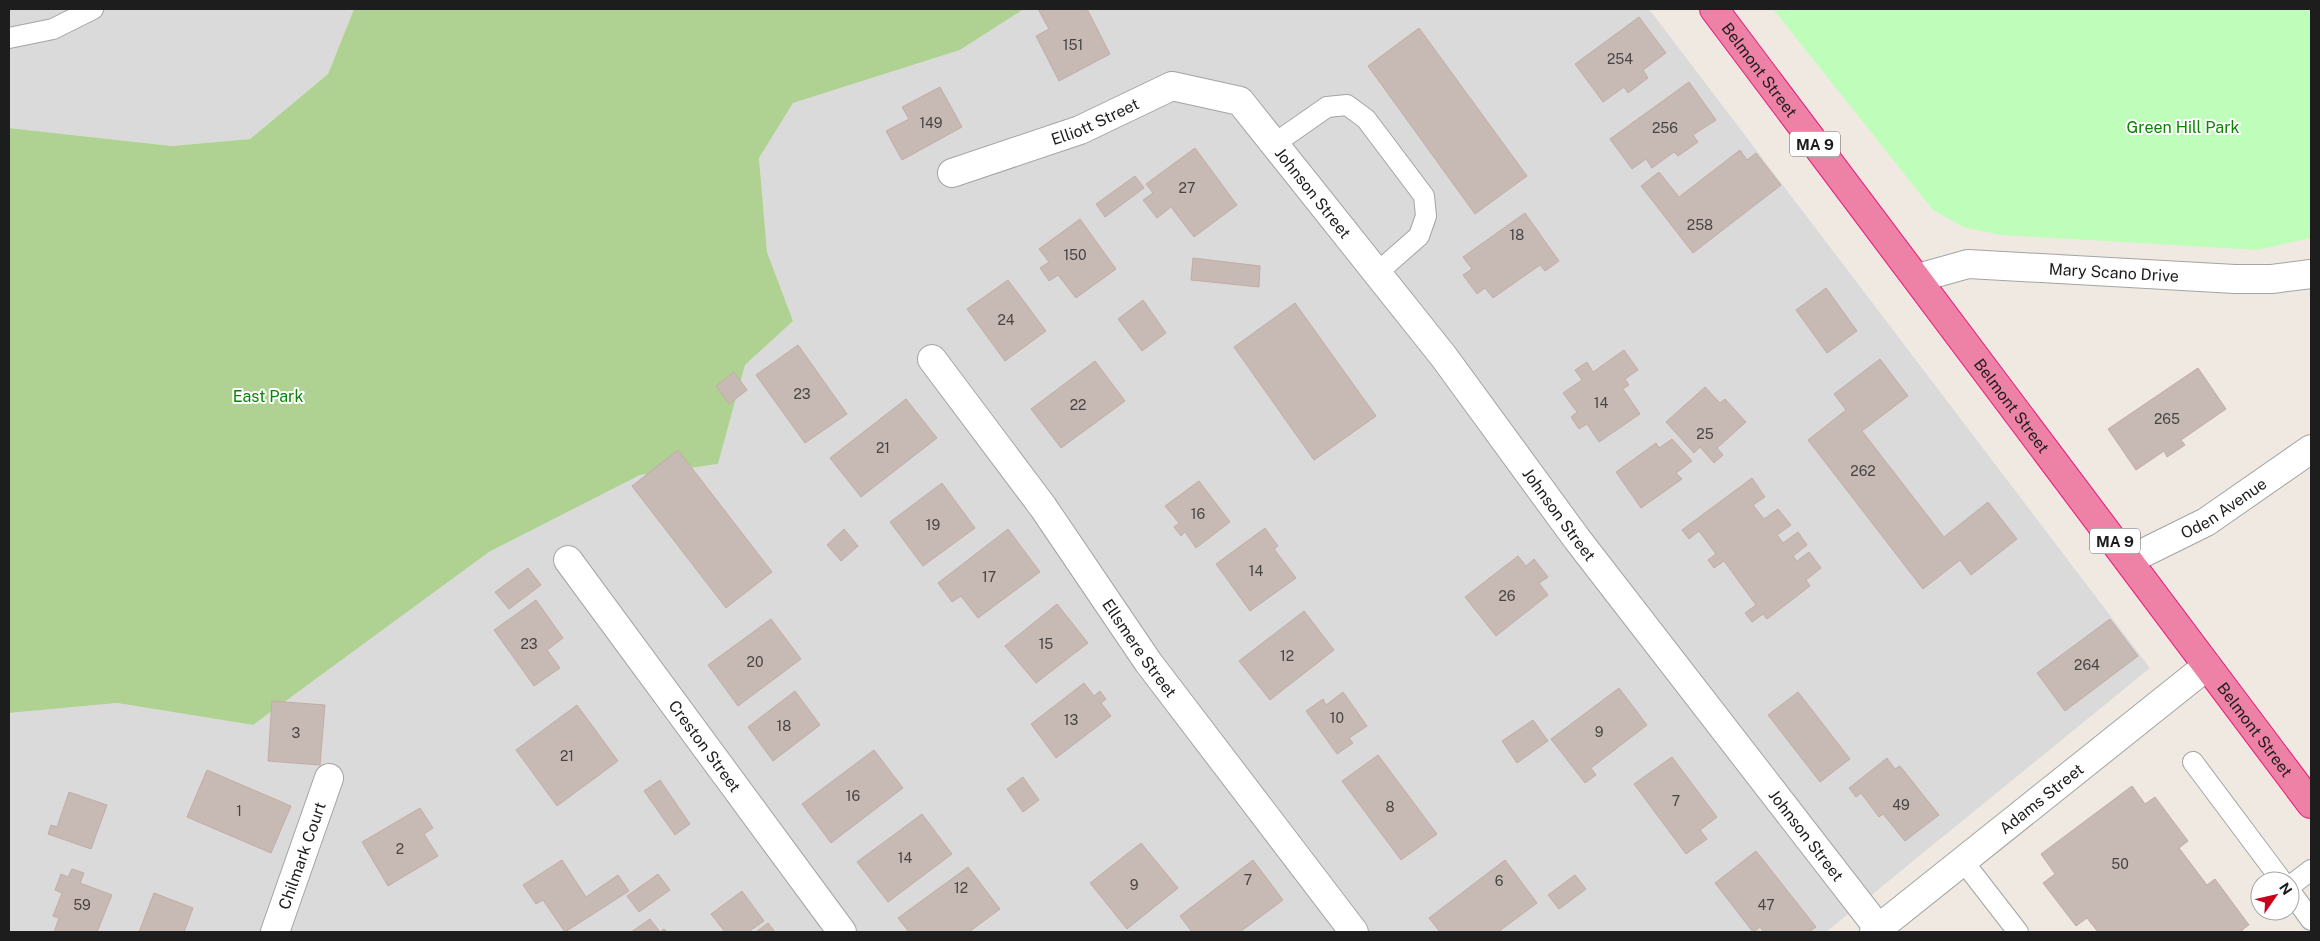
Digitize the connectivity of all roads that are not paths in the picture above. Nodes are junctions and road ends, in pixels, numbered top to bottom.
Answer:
1 (93, 9) edge
2 (1714, 9) edge
3 (9, 38) edge
4 (1240, 101) joint
5 (1274, 144) junction
6 (952, 173) dead end
7 (1377, 273) junction
8 (2311, 274) edge
9 (1918, 278) junction
10 (932, 359) dead end
11 (2311, 449) edge
12 (568, 560) dead end
13 (2129, 560) junction
14 (2207, 666) junction
15 (2192, 762) dead end
16 (329, 778) dead end
17 (2311, 804) edge
18 (1963, 861) junction
19 (2311, 870) edge
20 (2274, 871) edge
21 (2300, 878) edge
22 (2300, 905) edge
23 (2311, 920) edge
24 (1877, 930) edge
25 (275, 932) edge
26 (842, 932) edge
27 (1354, 932) edge
28 (2018, 932) edge

1 - 3 lane
2 - 9 highway, Belmont Street / MA 9
4 - 5 street, Johnson Street
4 - 6 street, Elliott Street
5 - 7 street, Johnson Street
5 - 7 lane
7 - 24 street, Johnson Street
8 - 9 street, Mary Scano Drive
9 - 13 highway, Belmont Street / MA 9
10 - 27 street, Ellsmere Street
11 - 13 street, Oden Avenue
12 - 26 street, Creston Street
13 - 14 highway, Belmont Street / MA 9
14 - 17 highway, Belmont Street / MA 9
14 - 18 street, Adams Street
15 - 20 lane
16 - 25 street, Chilmark Court
18 - 24 street, Adams Street
18 - 28 lane
19 - 21 lane
22 - 23 lane

